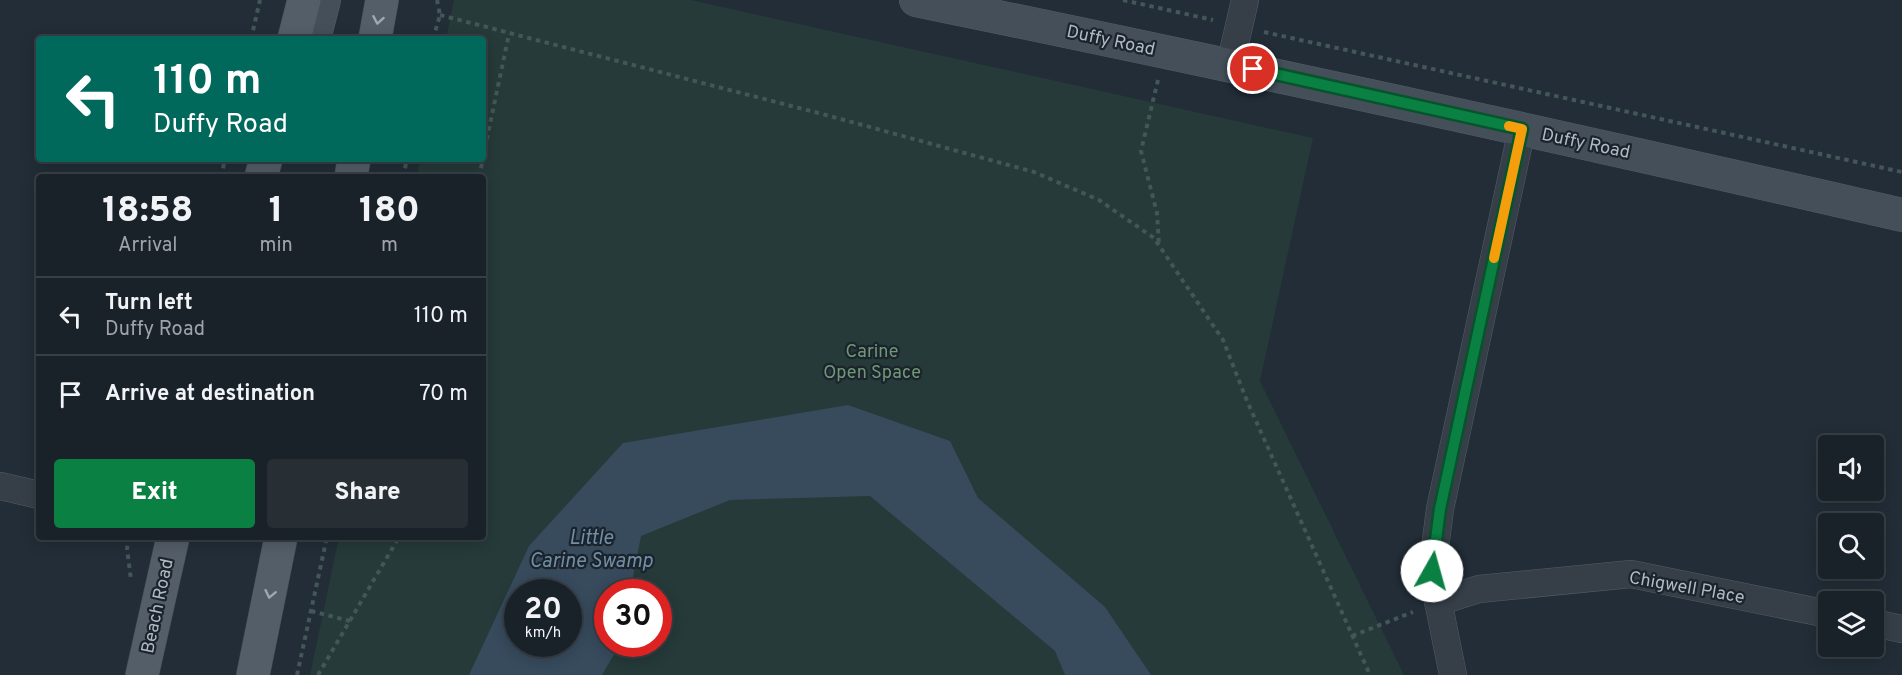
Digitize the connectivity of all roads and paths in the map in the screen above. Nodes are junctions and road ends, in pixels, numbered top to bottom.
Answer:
1 (260, 0) edge
2 (304, 0) edge
3 (324, 0) edge
4 (382, 0) edge
5 (437, 0) edge
6 (916, 0) edge
7 (1123, 0) edge
8 (1245, 0) edge
9 (440, 15) junction
10 (1239, 26) junction
11 (509, 34) junction
12 (252, 36) edge
13 (295, 36) edge
14 (315, 36) edge
15 (376, 36) edge
16 (434, 36) edge
17 (1164, 51) junction
18 (1230, 64) junction
19 (1522, 129) junction
20 (486, 144) edge
21 (1902, 172) edge
22 (1902, 215) edge
23 (1159, 246) junction
24 (0, 486) edge
25 (36, 494) edge
26 (172, 540) edge
27 (280, 540) edge
28 (326, 540) edge
29 (397, 540) edge
30 (1438, 602) junction
31 (311, 611) junction
32 (1818, 612) edge
33 (350, 621) junction
34 (1884, 625) edge
35 (1902, 629) edge
36 (1352, 636) junction
37 (142, 675) edge
38 (253, 675) edge
39 (297, 675) edge
40 (318, 675) edge
41 (1370, 675) edge
42 (1453, 675) edge

1 - 12 path
2 - 13 main road
3 - 14 main road
4 -> 15 main road
5 - 9 path
6 - 17 main road, Duffy Road
7 - 10 path
8 - 10 street
9 - 11 path
9 - 16 path
10 - 18 street
10 - 21 path
11 - 20 path
11 - 23 path
17 - 18 main road, Duffy Road
17 - 23 path
18 - 19 main road, Duffy Road
19 - 22 main road, Duffy Road
19 - 30 street
23 - 36 path
24 - 25 street
26 - 37 main road, Beach Road
27 -> 38 main road
28 - 31 path
29 - 33 path
30 - 32 street, Chigwell Place
30 - 36 path
30 - 42 street
31 - 33 path
31 - 39 path
33 - 40 path
34 - 35 street
36 - 41 path

